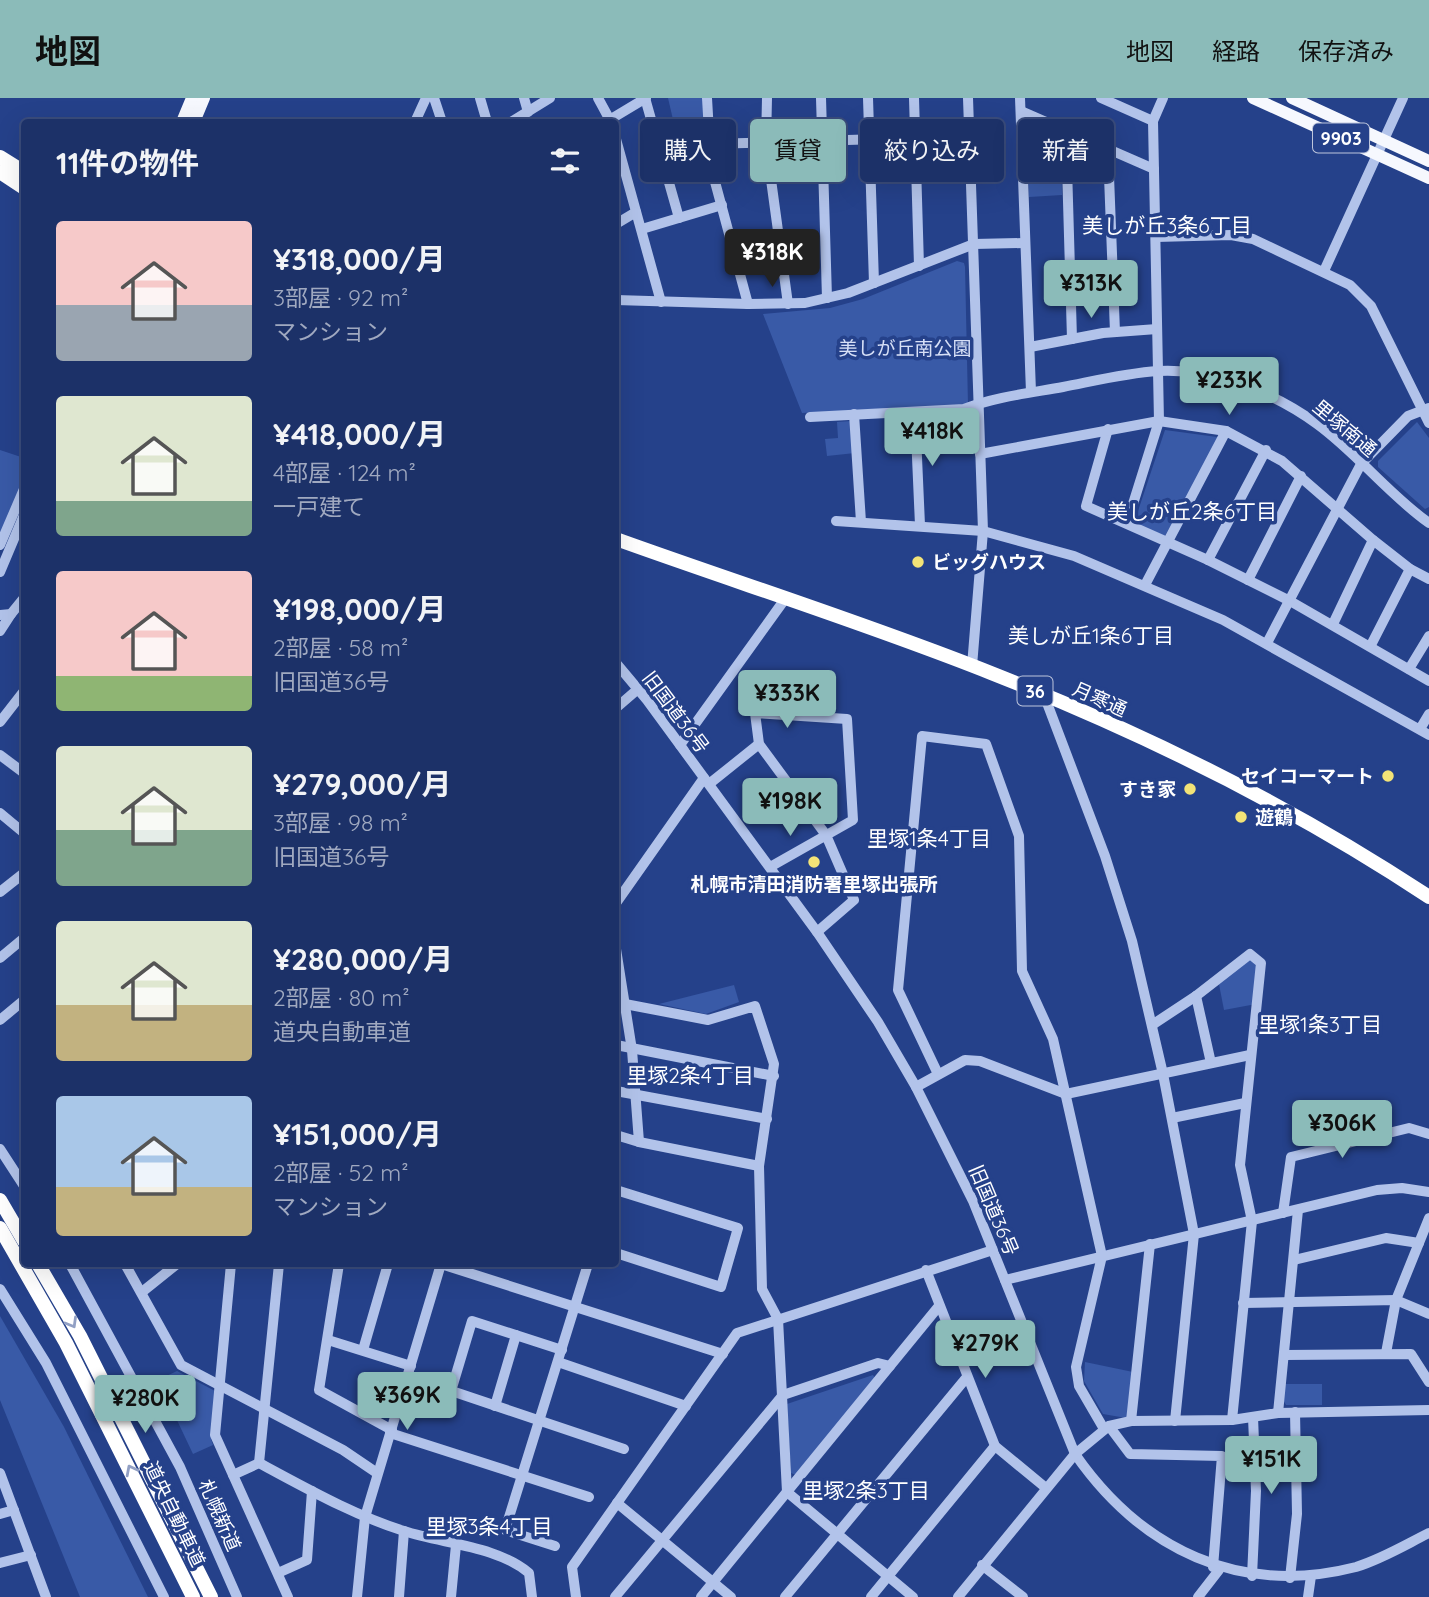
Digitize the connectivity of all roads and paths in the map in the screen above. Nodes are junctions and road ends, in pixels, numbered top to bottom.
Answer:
1 (192, 98) edge
2 (204, 98) edge
3 (426, 98) edge
4 (434, 98) edge
5 (480, 98) edge
6 (524, 98) edge
7 (550, 98) edge
8 (598, 98) edge
9 (646, 98) edge
10 (707, 98) edge
11 (767, 98) edge
12 (821, 98) edge
13 (868, 98) edge
14 (914, 98) edge
15 (968, 98) edge
16 (1020, 98) edge
17 (1101, 98) edge
18 (1163, 98) edge
19 (1253, 98) edge
20 (1292, 98) edge
21 (1403, 98) edge
22 (1021, 111) junction
23 (528, 112) junction
24 (183, 119) edge
25 (195, 119) edge
26 (416, 119) edge
27 (441, 119) edge
28 (485, 119) edge
29 (516, 119) edge
30 (608, 119) edge
31 (614, 119) edge
32 (708, 119) edge
33 (767, 119) edge
34 (821, 119) edge
35 (868, 119) edge
36 (915, 119) edge
37 (1038, 119) edge
38 (1153, 121) junction
39 (1385, 140) junction
40 (1114, 152) edge
41 (1378, 155) junction
42 (0, 157) edge
43 (1429, 160) edge
44 (620, 168) edge
45 (1154, 169) junction
46 (21, 170) edge
47 (0, 172) edge
48 (1429, 178) edge
49 (716, 182) edge
50 (771, 182) edge
51 (823, 182) edge
52 (870, 182) edge
53 (916, 182) edge
54 (1067, 182) edge
55 (1109, 182) edge
56 (21, 186) edge
57 (723, 205) junction
58 (636, 212) junction
59 (679, 218) junction
60 (619, 222) edge
61 (642, 229) junction
62 (1156, 237) junction
63 (1024, 243) junction
64 (974, 244) junction
65 (919, 266) junction
66 (1324, 271) junction
67 (874, 283) junction
68 (827, 298) junction
69 (619, 299) edge
70 (661, 302) junction
71 (748, 304) junction
72 (788, 304) junction
73 (1157, 329) junction
74 (1115, 332) junction
75 (1072, 339) junction
76 (1030, 347) junction
77 (1158, 371) junction
78 (1031, 392) junction
79 (979, 403) junction
80 (1426, 408) edge
81 (915, 412) junction
82 (854, 414) junction
83 (810, 416) dead end
84 (1159, 421) junction
85 (1429, 422) edge
86 (1108, 429) junction
87 (1226, 431) junction
88 (1266, 450) junction
89 (979, 454) junction
90 (1361, 464) junction
91 (1301, 476) junction
92 (21, 496) edge
93 (1338, 507) junction
94 (1428, 519) edge
95 (836, 521) dead end
96 (21, 522) edge
97 (861, 522) junction
98 (1127, 523) junction
99 (920, 525) junction
100 (983, 531) junction
101 (619, 540) edge
102 (1373, 540) junction
103 (1168, 542) junction
104 (0, 545) edge
105 (1209, 560) junction
106 (1410, 569) junction
107 (0, 572) edge
108 (1429, 579) edge
109 (1248, 580) junction
110 (1145, 584) junction
111 (785, 599) junction
112 (1290, 601) junction
113 (21, 602) edge
114 (12, 614) junction
115 (0, 615) edge
116 (1333, 624) junction
117 (0, 631) edge
118 (1429, 636) edge
119 (1267, 643) junction
120 (1371, 645) junction
121 (972, 666) junction
122 (619, 667) edge
123 (1409, 669) junction
124 (1429, 681) edge
125 (638, 689) junction
126 (1044, 695) junction
127 (21, 704) edge
128 (619, 705) edge
129 (1429, 715) edge
130 (0, 722) edge
131 (1424, 732) edge
132 (759, 744) junction
133 (680, 745) junction
134 (0, 755) edge
135 (21, 772) edge
136 (706, 781) junction
137 (0, 813) edge
138 (21, 830) edge
139 (826, 835) junction
140 (770, 867) junction
141 (21, 875) edge
142 (0, 892) edge
143 (1429, 897) edge
144 (619, 899) edge
145 (817, 932) junction
146 (21, 940) edge
147 (0, 958) edge
148 (619, 967) edge
149 (1196, 996) junction
150 (21, 1002) edge
151 (625, 1004) junction
152 (0, 1020) edge
153 (1152, 1025) junction
154 (619, 1046) edge
155 (632, 1049) junction
156 (1250, 1055) junction
157 (1211, 1063) junction
158 (938, 1074) junction
159 (1163, 1074) junction
160 (774, 1076) junction
161 (916, 1087) junction
162 (619, 1092) edge
163 (1066, 1094) junction
164 (636, 1095) junction
165 (1245, 1103) junction
166 (1172, 1118) junction
167 (767, 1119) junction
168 (1429, 1134) edge
169 (619, 1136) edge
170 (639, 1142) junction
171 (0, 1149) edge
172 (759, 1166) junction
173 (21, 1181) edge
174 (619, 1191) edge
175 (1429, 1192) edge
176 (0, 1200) edge
177 (1298, 1210) junction
178 (1283, 1213) junction
179 (1429, 1218) edge
180 (1252, 1220) junction
181 (0, 1228) edge
182 (1194, 1234) junction
183 (21, 1236) edge
184 (1419, 1243) junction
185 (1150, 1244) junction
186 (993, 1250) junction
187 (619, 1254) edge
188 (1102, 1256) junction
189 (1294, 1259) junction
190 (21, 1265) edge
191 (22, 1267) edge
192 (39, 1267) edge
193 (72, 1267) edge
194 (127, 1267) edge
195 (173, 1267) edge
196 (231, 1267) edge
197 (279, 1267) edge
198 (339, 1267) edge
199 (387, 1267) edge
200 (440, 1267) edge
201 (451, 1267) edge
202 (587, 1267) edge
203 (926, 1270) junction
204 (1005, 1280) junction
205 (0, 1289) edge
206 (142, 1292) junction
207 (1396, 1300) junction
208 (1289, 1302) junction
209 (1243, 1303) junction
210 (576, 1305) junction
211 (939, 1306) junction
212 (1429, 1314) edge
213 (778, 1319) junction
214 (516, 1335) junction
215 (328, 1340) junction
216 (363, 1350) junction
217 (562, 1350) junction
218 (1386, 1353) junction
219 (723, 1354) junction
220 (1284, 1354) junction
221 (558, 1363) junction
222 (890, 1366) junction
223 (409, 1371) junction
224 (967, 1377) junction
225 (1429, 1382) edge
226 (220, 1387) junction
227 (451, 1391) junction
228 (783, 1395) junction
229 (495, 1406) junction
230 (686, 1406) junction
231 (1429, 1410) edge
232 (265, 1412) junction
233 (1295, 1412) junction
234 (1278, 1413) junction
235 (1253, 1417) junction
236 (1232, 1420) junction
237 (539, 1421) junction
238 (1131, 1421) junction
239 (1175, 1421) junction
240 (1106, 1427) junction
241 (391, 1432) junction
242 (995, 1446) junction
243 (624, 1449) dead end
244 (1075, 1454) junction
245 (259, 1463) junction
246 (0, 1473) edge
247 (377, 1473) junction
248 (233, 1475) junction
249 (521, 1475) junction
250 (1046, 1488) junction
251 (312, 1491) junction
252 (787, 1492) junction
253 (589, 1497) dead end
254 (617, 1503) junction
255 (14, 1510) junction
256 (0, 1514) edge
257 (365, 1517) junction
258 (404, 1531) junction
259 (1429, 1533) edge
260 (838, 1534) junction
261 (663, 1539) junction
262 (456, 1545) junction
263 (555, 1546) dead end
264 (31, 1555) junction
265 (0, 1563) edge
266 (982, 1565) junction
267 (1216, 1568) junction
268 (278, 1573) junction
269 (888, 1576) junction
270 (1252, 1576) junction
271 (1311, 1576) junction
272 (1290, 1577) junction
273 (713, 1582) junction
274 (46, 1597) edge
275 (164, 1597) edge
276 (193, 1597) edge
277 (211, 1597) edge
278 (237, 1597) edge
279 (288, 1597) edge
280 (357, 1597) edge
281 (398, 1597) edge
282 (451, 1597) edge
283 (532, 1597) edge
284 (576, 1597) edge
285 (615, 1597) edge
286 (701, 1597) edge
287 (731, 1597) edge
288 (785, 1597) edge
289 (871, 1597) edge
290 (913, 1597) edge
291 (958, 1597) edge
292 (1023, 1597) edge
293 (1198, 1597) edge
294 (1308, 1597) edge

1 - 24 main road
2 - 25 main road
3 - 26 street
4 - 27 street
5 - 28 street
6 - 23 street
7 - 23 street
8 - 30 street
9 - 31 street
9 - 59 street
10 - 32 street
11 - 33 street
12 - 34 street
13 - 35 street
14 - 36 street
15 - 64 street
16 - 22 street
17 - 38 street
18 - 38 street
19 - 41 main road, 9903
20 - 39 main road, 9903
21 - 39 street
22 - 37 street
22 - 63 street
23 - 29 street
38 - 45 street
39 - 41 street
39 - 43 main road, 9903
40 - 45 street
41 - 48 main road, 9903
41 - 66 street
42 - 46 highway
44 - 58 street
45 - 62 street
47 - 56 highway
49 - 57 street
50 - 72 street
51 - 68 street
52 - 67 street
53 - 65 street
54 - 75 street
55 - 74 street
57 - 59 street
57 - 71 street
58 - 60 street
58 - 61 street
59 - 61 street
61 - 70 street
62 - 66 street
62 - 73 street
63 - 64 street
63 - 76 street
64 - 65 street
64 - 79 street
65 - 67 street
66 - 80 street
67 - 68 street
68 - 72 street
69 - 70 street
70 - 71 street
71 - 72 street
73 - 74 street
73 - 77 street
74 - 75 street
75 - 76 street
76 - 78 street
77 - 78 street, 里塚南通
77 - 84 street
77 - 90 street, 里塚南通
78 - 79 street, 里塚南通
79 - 81 street, 里塚南通
79 - 89 street
80 - 85 street
80 - 90 street
81 - 82 street, 里塚南通
81 - 99 street
82 - 83 street, 里塚南通
82 - 97 street
84 - 86 street
84 - 87 street
84 - 98 street
86 - 89 street
86 - 98 street
87 - 88 street
87 - 103 street
88 - 91 street
88 - 105 street
89 - 100 street
90 - 93 street
90 - 94 street, 里塚南通
91 - 93 street
91 - 109 street
92 - 104 street
93 - 102 street
93 - 112 street
95 - 97 street
96 - 107 street
97 - 99 street
98 - 103 street
99 - 100 street
100 - 110 street
100 - 121 street
101 - 111 highway, 月寒通 / 36
102 - 106 street
102 - 116 street
103 - 105 street
103 - 110 street
105 - 109 street
106 - 108 street
106 - 120 street
109 - 112 street
110 - 119 street
111 - 121 highway, 月寒通 / 36
111 - 133 street
112 - 116 street
112 - 119 street
113 - 114 street
114 - 115 street
114 - 117 street
116 - 120 street
118 - 123 street
119 - 131 street
120 - 123 street
121 - 126 highway, 月寒通 / 36
122 - 125 street, 旧国道36号
123 - 124 street
125 - 128 street
125 - 133 street, 旧国道36号
126 - 143 highway, 月寒通 / 36
126 - 153 street
127 - 130 street
129 - 131 street
132 - 136 street
132 - 139 street
132 - 139 street
133 - 136 street, 旧国道36号
134 - 135 street
136 - 140 street, 旧国道36号
136 - 144 street
137 - 138 street
139 - 140 street
139 - 145 street
140 - 145 street, 旧国道36号
141 - 142 street
145 - 161 street, 旧国道36号
146 - 147 street
148 - 151 street
149 - 153 street
149 - 156 street
149 - 157 street
150 - 152 street
151 - 155 street
151 - 160 street
153 - 159 street
154 - 155 street
155 - 160 street
155 - 164 street
156 - 157 street
156 - 165 street
157 - 159 street
158 - 161 street
158 - 163 street
158 - 163 street
159 - 163 street
159 - 166 street
160 - 167 street
161 - 186 street, 旧国道36号
162 - 164 street
163 - 188 street
164 - 167 street
164 - 170 street
165 - 166 street
165 - 180 street
166 - 182 street
167 - 172 street
168 - 178 street
169 - 170 street
170 - 172 street
171 - 173 street
172 - 213 street
174 - 187 street
175 - 177 street
176 - 183 highway
177 - 178 street
177 - 189 street
178 - 180 street
179 - 184 street
180 - 182 street
180 - 209 street
190 -> 181 highway, 道央自動車道
182 - 185 street
182 - 239 street
184 - 189 street
184 - 207 street
185 - 188 street
185 - 238 street
186 - 203 street
186 - 204 street, 旧国道36号
188 - 204 street
188 - 240 street
189 - 208 street
276 -> 191 highway, 道央自動車道
192 -> 277 highway, 道央自動車道
193 - 278 street, 札幌新道
194 - 206 street
195 - 206 street
196 - 226 street
197 - 232 street
198 - 215 street
199 - 216 street
200 - 223 street
201 - 210 street
202 - 210 street
203 - 211 street
203 - 213 street
204 - 244 street, 旧国道36号
205 - 275 street
206 - 226 street
207 - 208 street
207 - 212 street
207 - 218 street
208 - 209 street
208 - 220 street
209 - 236 street
210 - 217 street
210 - 219 street
211 - 222 street
211 - 224 street
213 - 219 street
213 - 228 street
214 - 217 street
214 - 227 street
214 - 229 street
215 - 216 street
215 - 241 street
216 - 223 street
217 - 221 street
218 - 220 street
218 - 225 street
219 - 230 street
220 - 234 street
221 - 230 street
221 - 237 street
222 - 228 street
222 - 252 street
223 - 227 street
223 - 241 street
224 - 242 street
224 - 260 street
226 - 232 street
226 - 248 street
227 - 229 street
228 - 252 street
228 - 261 street
229 - 237 street
230 - 254 street
231 - 233 street
232 - 245 street
232 - 247 street
233 - 234 street
233 - 272 street
234 - 235 street
235 - 236 street
235 - 270 street
236 - 239 street
237 - 243 street
237 - 249 street
238 - 239 street
238 - 240 street
240 - 244 street
240 - 267 street
241 - 247 street
241 - 249 street
242 - 250 street
242 - 269 street
244 - 250 street
244 - 267 street, 旧国道36号
245 - 248 street
245 - 251 street
246 - 255 street
247 - 257 street
248 - 268 street
249 - 253 street
249 - 263 street
250 - 266 street
251 - 257 street
251 - 268 street
252 - 260 street
252 - 273 street
254 - 261 street
254 - 284 street
255 - 256 street
255 - 264 street
257 - 258 street
257 - 280 street
258 - 262 street
258 - 281 street
259 - 271 street, 旧国道36号
260 - 269 street
260 - 288 street
261 - 273 street
261 - 285 street
262 - 282 street
262 - 283 street
264 - 265 street
264 - 274 street
266 - 291 street
266 - 292 street
267 - 270 street, 旧国道36号
267 - 293 street
268 - 279 street
269 - 289 street
269 - 290 street
270 - 272 street, 旧国道36号
271 - 272 street, 旧国道36号
271 - 294 street
273 - 286 street
273 - 287 street

